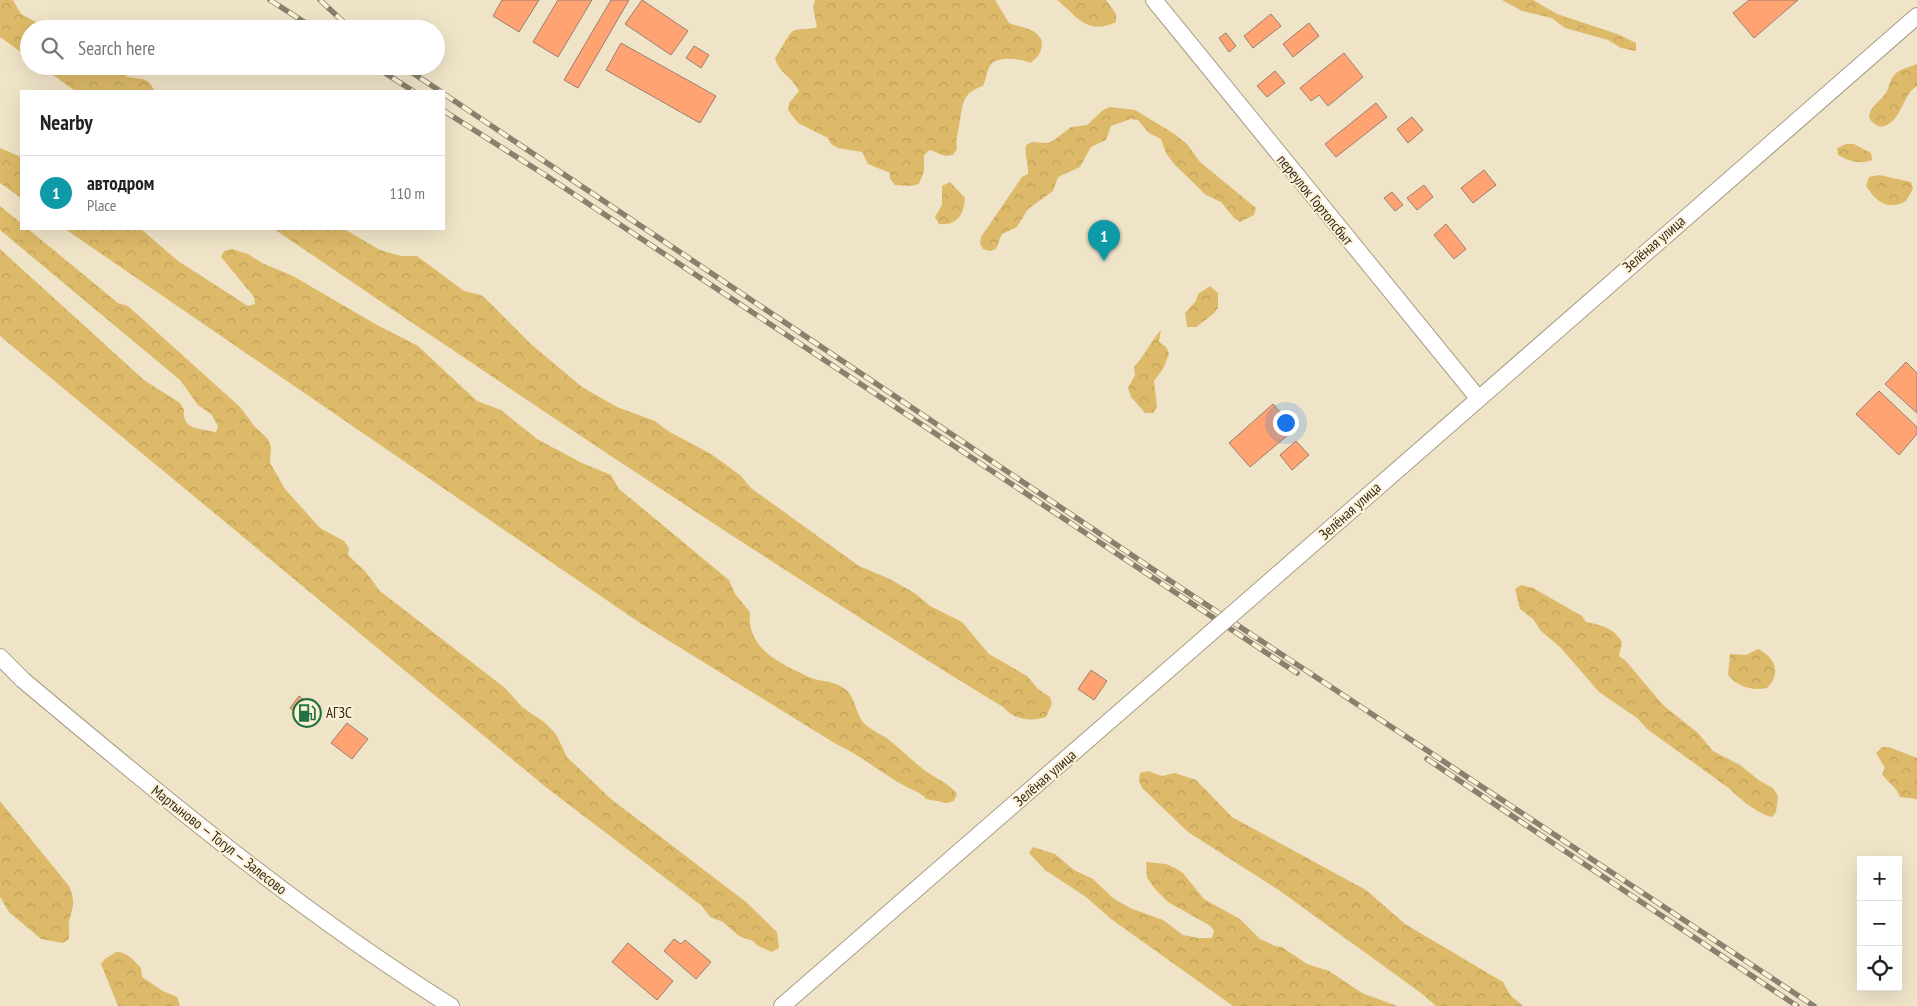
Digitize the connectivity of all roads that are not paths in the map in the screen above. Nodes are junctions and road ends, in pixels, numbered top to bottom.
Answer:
1 (1154, 0) edge
2 (1917, 16) edge
3 (1478, 398) junction
4 (0, 657) edge
5 (451, 1006) edge
6 (782, 1006) edge

1 - 3 street, переулок Гортопсбыт
2 - 3 street, Зелёная улица
3 - 6 street, Зелёная улица, bridge
4 - 5 street, Мартыново — Тогул — Залесово

